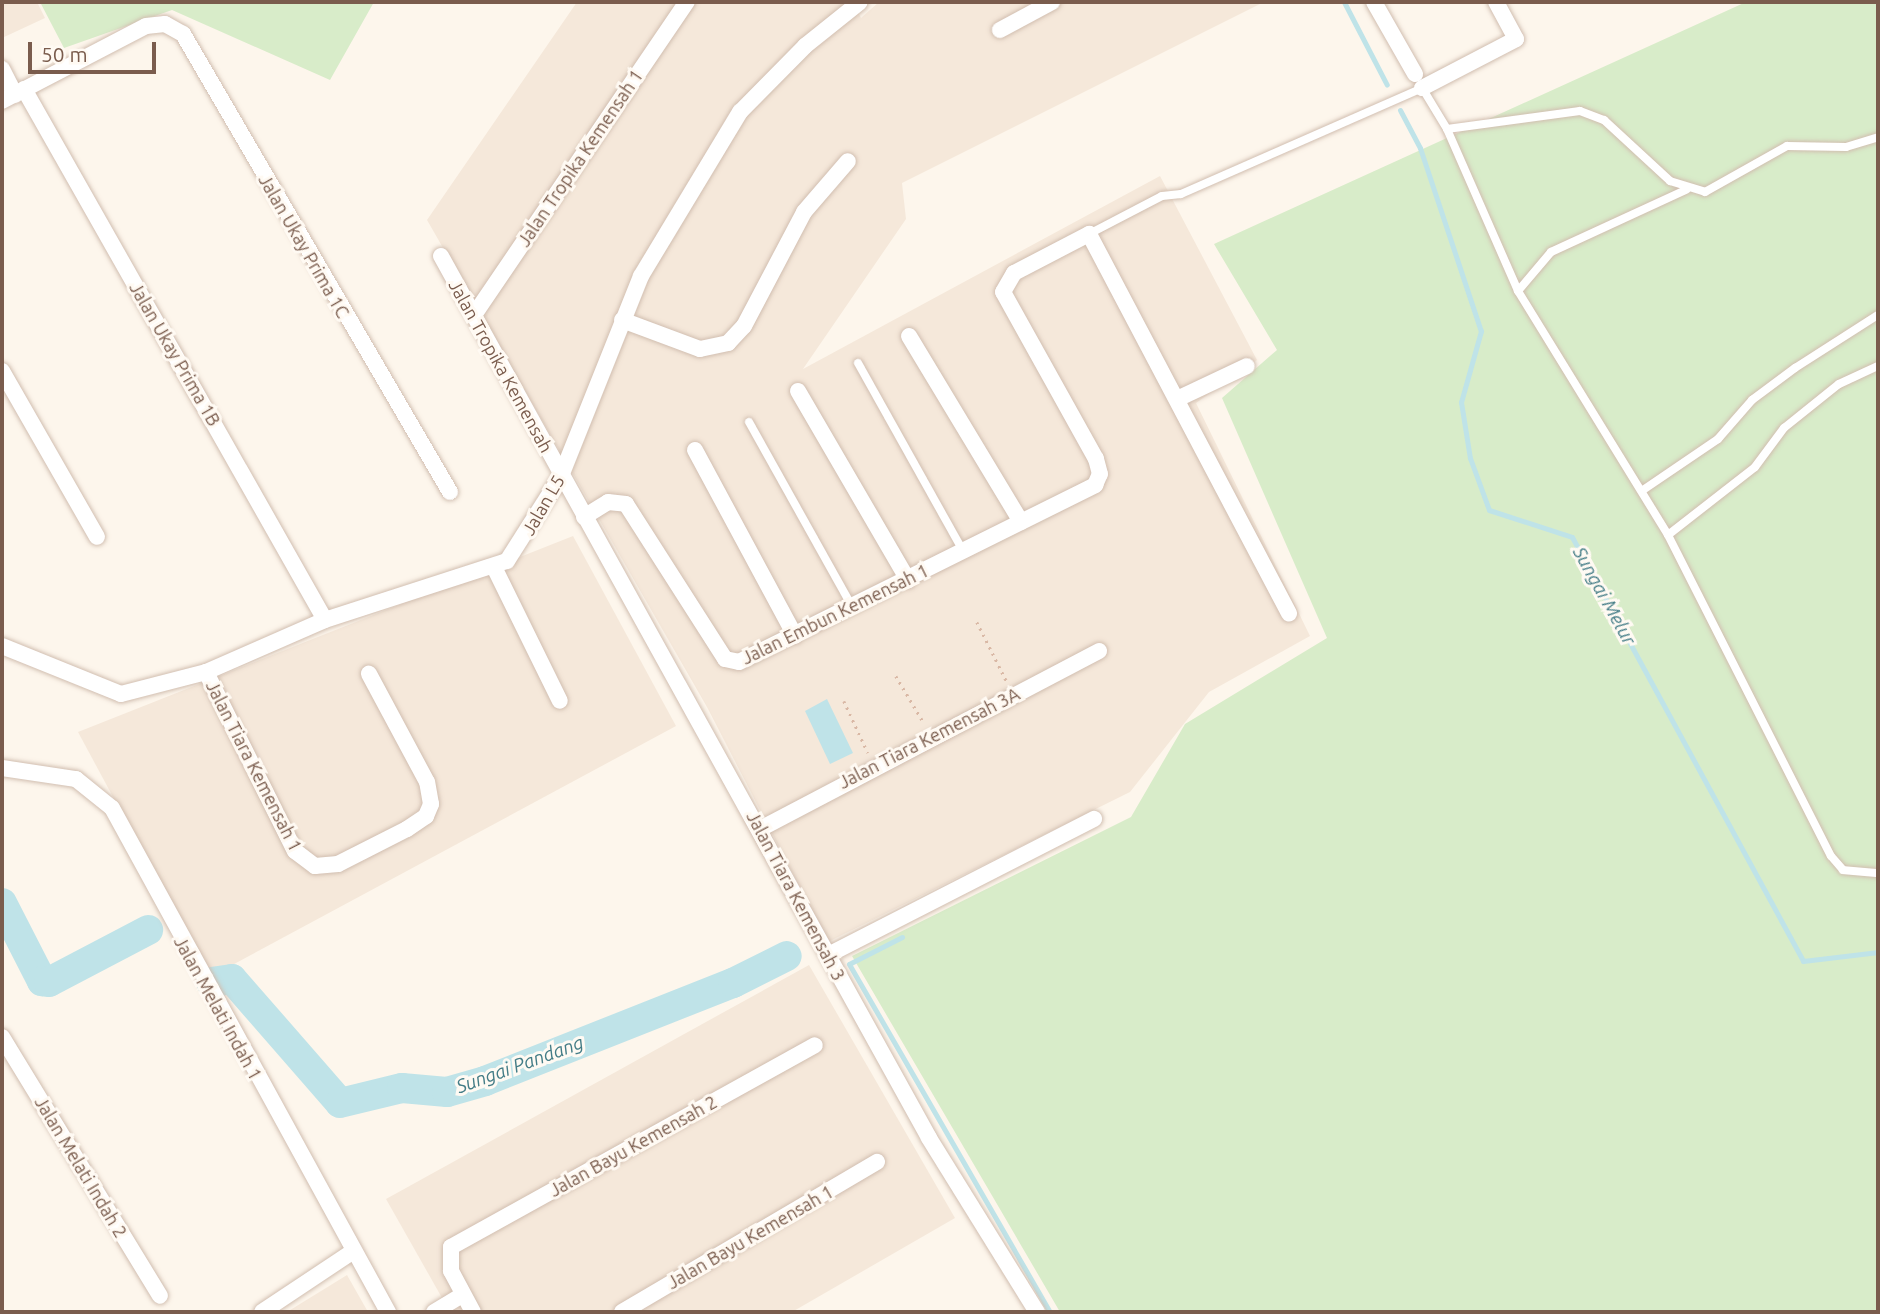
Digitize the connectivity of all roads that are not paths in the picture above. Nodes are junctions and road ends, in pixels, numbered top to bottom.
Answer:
1 (687, 2) edge
2 (860, 2) edge
3 (1052, 2) edge
4 (1374, 2) edge
5 (1496, 2) edge
6 (1000, 30) dead end
7 (2, 69) edge
8 (1418, 81) junction
9 (14, 95) edge
10 (1447, 129) junction
11 (1878, 137) edge
12 (848, 161) dead end
13 (1686, 190) junction
14 (1088, 234) junction
15 (441, 257) dead end
16 (1518, 290) junction
17 (474, 315) junction
18 (1878, 315) edge
19 (622, 320) junction
20 (909, 336) dead end
21 (858, 363) dead end
22 (1247, 366) dead end
23 (1878, 366) edge
24 (2, 371) edge
25 (798, 391) dead end
26 (1177, 398) junction
27 (749, 422) dead end
28 (695, 450) dead end
29 (561, 476) junction
30 (1643, 490) junction
31 (450, 492) dead end
32 (584, 517) junction
33 (1021, 522) junction
34 (1668, 535) junction
35 (97, 537) dead end
36 (963, 551) junction
37 (494, 567) junction
38 (908, 580) junction
39 (852, 606) junction
40 (1289, 614) dead end
41 (325, 620) junction
42 (795, 636) junction
43 (2, 646) edge
44 (1099, 651) dead end
45 (206, 672) junction
46 (369, 674) dead end
47 (560, 701) dead end
48 (2, 768) edge
49 (1094, 819) dead end
50 (761, 830) junction
51 (1878, 873) edge
52 (828, 955) junction
53 (2, 1037) edge
54 (815, 1045) dead end
55 (877, 1162) dead end
56 (352, 1252) junction
57 (462, 1295) junction
58 (160, 1296) dead end
59 (262, 1312) edge
60 (388, 1312) edge
61 (434, 1312) edge
62 (473, 1312) edge
63 (622, 1312) edge
64 (1037, 1312) edge

1 - 17 street, Jalan Tropika Kemensah 1
2 - 19 street, Jalan L5
3 - 6 street
4 - 8 street
5 - 8 street
7 - 9 street, Jalan Ukay Prima 1B
8 - 10 lane
8 - 14 lane
9 - 31 street, Jalan Ukay Prima 1C
9 - 41 street, Jalan Ukay Prima 1B
10 - 13 lane
10 - 16 lane
11 - 13 lane
12 - 19 street
13 - 16 lane
14 - 26 street
14 - 33 street, Jalan Embun Kemensah 1
15 - 17 street, Jalan Tropika Kemensah
16 - 30 lane
17 - 29 street, Jalan Tropika Kemensah
18 - 30 lane
19 - 29 street, Jalan L5
20 - 33 street
21 - 36 lane
22 - 26 street
23 - 34 lane
24 - 35 street
25 - 38 street
26 - 40 street
27 - 39 lane
28 - 42 street
29 - 32 street, Jalan Tiara Kemensah 3
29 - 37 street, Jalan L5
30 - 34 lane
32 - 42 street, Jalan Embun Kemensah 1
32 - 50 street, Jalan Tiara Kemensah 3
33 - 36 street, Jalan Embun Kemensah 1
34 - 51 lane
36 - 38 street, Jalan Embun Kemensah 1
37 - 41 street, Jalan L5
37 - 47 street
38 - 39 street, Jalan Embun Kemensah 1
39 - 42 street, Jalan Embun Kemensah 1
41 - 45 street, Jalan L5
43 - 45 street, Jalan L5
44 - 50 street, Jalan Tiara Kemensah 3A
45 - 46 street, Jalan Tiara Kemensah 1
48 - 56 street, Jalan Melati Indah 1
49 - 52 street
50 - 52 street, Jalan Tiara Kemensah 3
52 - 64 street, Jalan Tiara Kemensah 3
53 - 58 street, Jalan Melati Indah 2
54 - 57 street, Jalan Bayu Kemensah 2
55 - 63 street, Jalan Bayu Kemensah 1
56 - 59 street
56 - 60 street, Jalan Melati Indah 1
57 - 61 street
57 - 62 street

